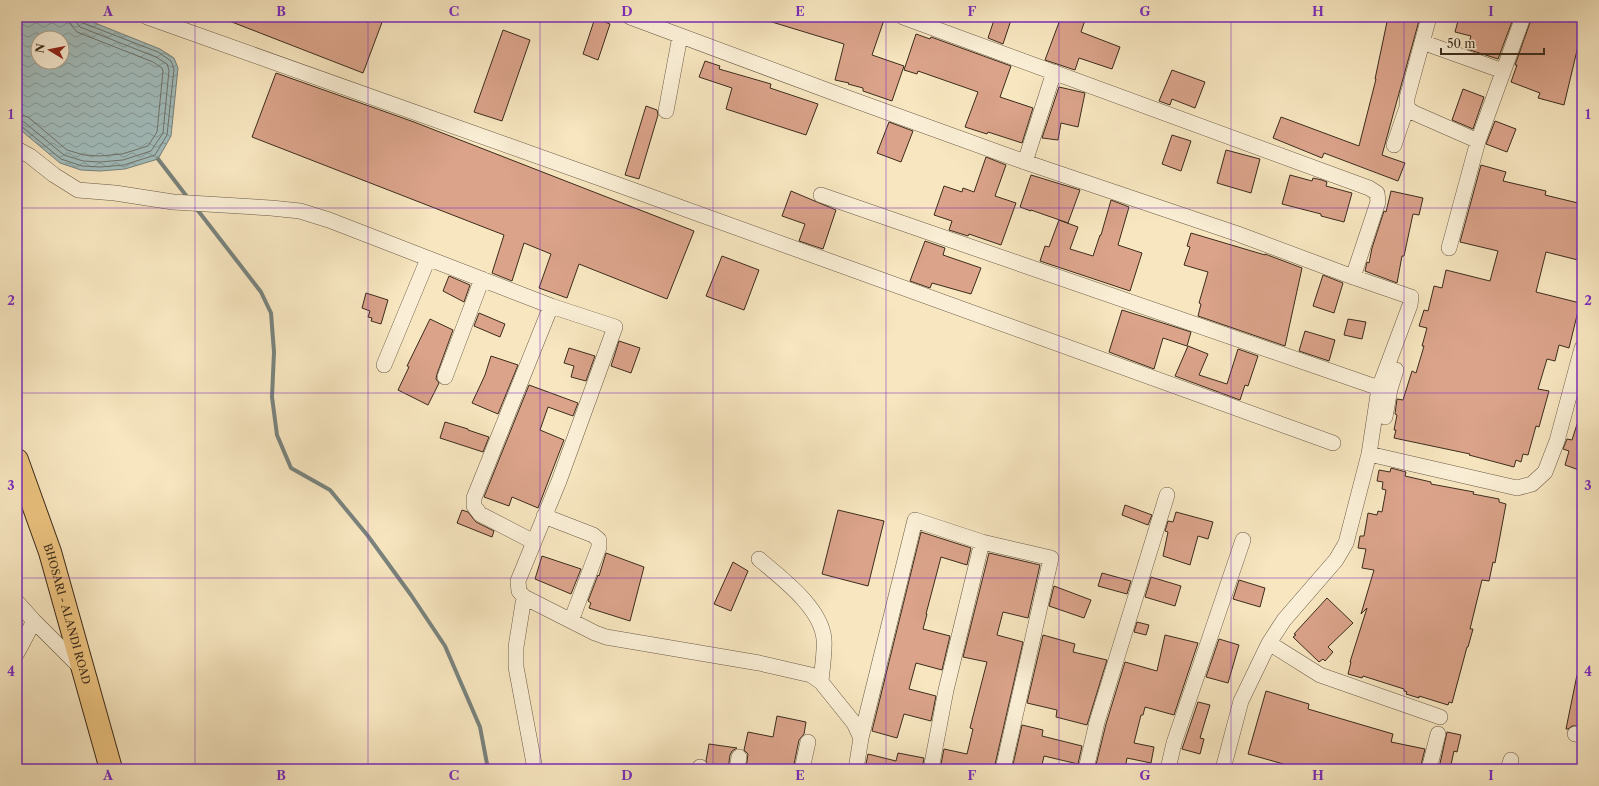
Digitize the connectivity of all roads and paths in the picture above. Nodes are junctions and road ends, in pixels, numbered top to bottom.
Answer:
1 (147, 17) edge
2 (630, 17) edge
3 (904, 17) edge
4 (1429, 17) edge
5 (1522, 17) edge
6 (680, 36) junction
7 (1422, 42) junction
8 (1503, 71) junction
9 (1054, 72) junction
10 (1407, 107) junction
11 (666, 111) dead end
12 (1478, 141) junction
13 (1394, 145) dead end
14 (17, 149) edge
15 (1025, 162) junction
16 (821, 195) dead end
17 (1449, 248) dead end
18 (428, 259) junction
19 (1353, 278) junction
20 (482, 280) junction
21 (551, 306) junction
22 (1582, 348) edge
23 (1401, 356) dead end
24 (384, 365) dead end
25 (445, 377) dead end
26 (1379, 388) junction
27 (1372, 433) junction
28 (1333, 443) dead end
29 (1369, 454) junction
30 (17, 460) edge
31 (1167, 494) dead end
32 (544, 516) junction
33 (1243, 540) dead end
34 (534, 542) junction
35 (982, 542) junction
36 (759, 558) dead end
37 (524, 597) junction
38 (17, 602) edge
39 (34, 621) junction
40 (571, 621) junction
41 (1268, 643) junction
42 (17, 653) edge
43 (83, 669) junction
44 (821, 682) junction
45 (1440, 717) dead end
46 (1438, 734) dead end
47 (861, 738) junction
48 (808, 742) dead end
49 (111, 769) edge
50 (535, 769) edge
51 (802, 769) edge
52 (856, 769) edge
53 (931, 769) edge
54 (1003, 769) edge
55 (1086, 769) edge
56 (1168, 769) edge
57 (1223, 769) edge
58 (1429, 769) edge

1 - 28 street
2 - 6 street
3 - 9 street
4 - 7 street
5 - 8 street
6 - 11 street
6 - 15 street
7 - 8 street
7 - 10 street
8 - 12 street
9 - 15 street
9 - 19 street
10 - 12 street
10 - 13 street
12 - 17 street
14 - 18 street
15 - 19 street
16 - 26 street
18 - 20 street
18 - 24 street
19 - 26 street
20 - 21 street
20 - 25 street
21 - 32 street
21 - 34 street
22 - 29 street
23 - 27 street
26 - 27 street
27 - 29 street
29 - 41 street
30 - 43 main road, BHOSARI - ALANDI ROAD
31 - 55 street
32 - 34 street
32 - 40 street
33 - 56 street
34 - 37 street
35 - 47 street
35 - 53 street
35 - 54 street
36 - 44 street
37 - 40 street
37 - 50 street
38 - 39 street
39 - 42 street
39 - 43 street
40 - 44 street
41 - 45 street
41 - 57 street
43 - 49 main road, BHOSARI - ALANDI ROAD
44 - 47 street
46 - 58 street
47 - 52 street
48 - 51 street

